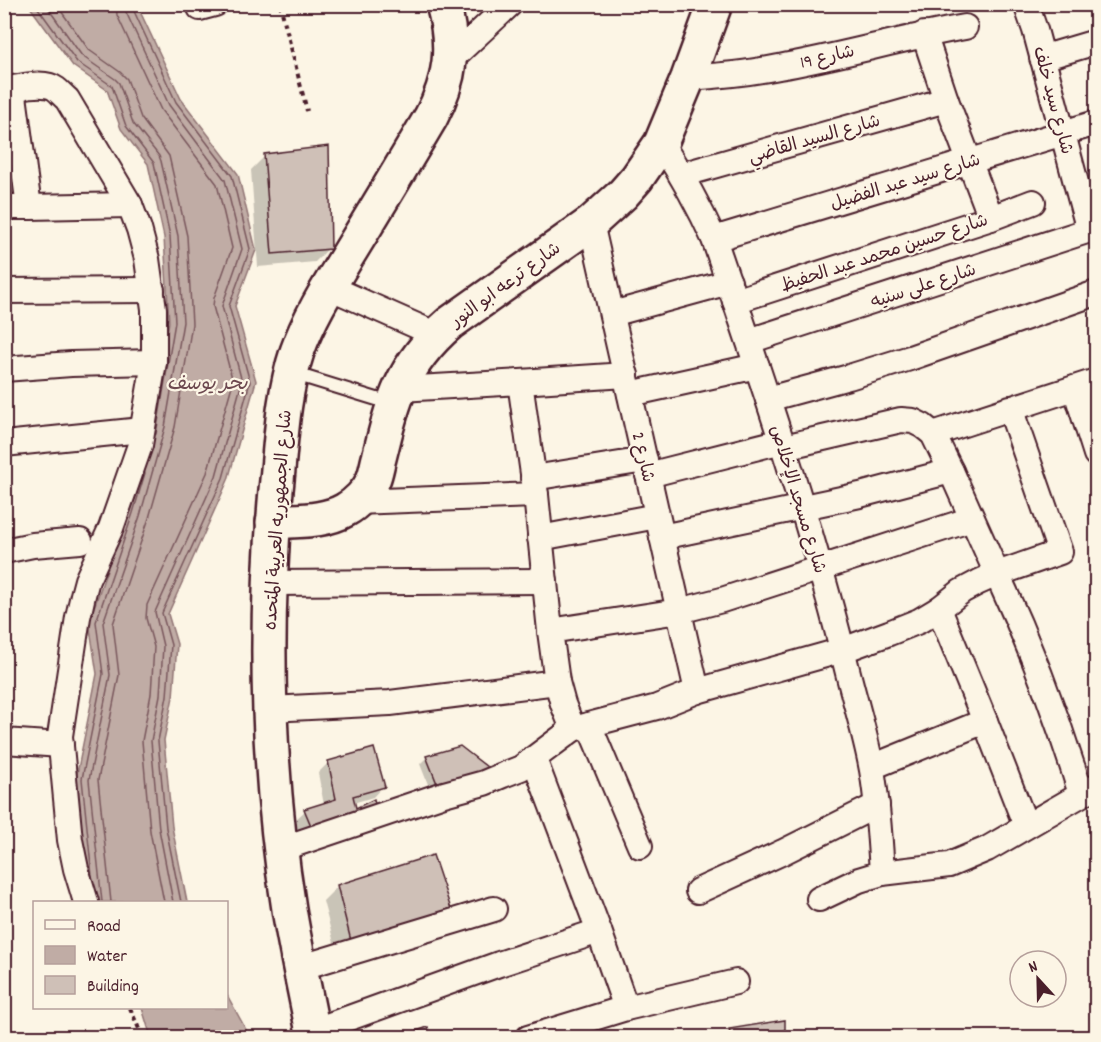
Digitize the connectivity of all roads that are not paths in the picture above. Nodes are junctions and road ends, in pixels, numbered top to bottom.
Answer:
1 (442, 4) edge
2 (510, 4) edge
3 (715, 4) edge
4 (1026, 4) edge
5 (965, 27) dead end
6 (924, 34) junction
7 (1096, 42) edge
8 (1042, 58) junction
9 (450, 60) junction
10 (688, 78) junction
11 (946, 100) junction
12 (1096, 123) edge
13 (1063, 133) junction
14 (661, 143) junction
15 (970, 161) junction
16 (681, 175) junction
17 (1033, 202) dead end
18 (130, 205) junction
19 (4, 207) edge
20 (29, 207) junction
21 (991, 218) junction
22 (591, 223) junction
23 (1093, 230) edge
24 (714, 239) junction
25 (329, 287) junction
26 (152, 290) junction
27 (4, 291) edge
28 (732, 291) junction
29 (1096, 293) edge
30 (612, 314) junction
31 (437, 335) junction
32 (749, 341) junction
33 (154, 362) junction
34 (757, 366) junction
35 (4, 369) edge
36 (291, 373) junction
37 (520, 382) junction
38 (628, 384) junction
39 (1086, 385) edge
40 (397, 397) junction
41 (768, 399) junction
42 (1010, 408) junction
43 (142, 430) junction
44 (933, 434) junction
45 (4, 444) edge
46 (783, 444) junction
47 (1096, 454) edge
48 (646, 467) junction
49 (951, 471) junction
50 (534, 487) junction
51 (356, 502) junction
52 (802, 507) junction
53 (972, 519) junction
54 (273, 522) junction
55 (660, 526) junction
56 (540, 538) junction
57 (80, 541) dead end
58 (4, 551) edge
59 (820, 568) junction
60 (996, 574) junction
61 (545, 581) junction
62 (271, 583) junction
63 (939, 609) junction
64 (679, 610) junction
65 (550, 631) junction
66 (843, 650) junction
67 (557, 682) junction
68 (697, 691) junction
69 (270, 709) junction
70 (985, 721) junction
71 (581, 727) junction
72 (4, 741) edge
73 (61, 745) junction
74 (534, 759) junction
75 (872, 767) junction
76 (1089, 790) edge
77 (877, 805) junction
78 (1026, 826) junction
79 (640, 846) dead end
80 (281, 849) junction
81 (882, 873) junction
82 (698, 891) dead end
83 (819, 899) dead end
84 (85, 901) edge
85 (494, 909) dead end
86 (599, 931) junction
87 (299, 968) junction
88 (735, 982) dead end
89 (626, 1008) junction
90 (313, 1034) edge
91 (528, 1038) edge

1 - 9 street, شارع الجمهوريه العربية المتحده
2 - 9 street
3 - 10 street, شارع ترعه ابو النور
4 - 8 street, شارع سيد خلف
5 - 6 street, شارع 19
6 - 10 street, شارع 19
6 - 11 street
7 - 8 street
8 - 13 street, شارع سيد خلف
9 - 25 street, شارع الجمهوريه العربية المتحده
10 - 14 street, شارع ترعه ابو النور
11 - 15 street
11 - 16 street, شارع السيد القاضي
12 - 13 street, شارع سيد عبد الفضيل
13 - 15 street, شارع سيد عبد الفضيل
13 - 23 street, شارع سيد خلف
14 - 16 street, شارع مسجد الإخلاص
14 - 22 street, شارع ترعه ابو النور
15 - 21 street
15 - 24 street, شارع سيد عبد الفضيل
16 - 24 street, شارع مسجد الإخلاص
17 - 21 street, شارع حسين محمد عبد الحفيظ
18 - 20 street
18 - 20 street
18 - 26 street
19 - 20 street
21 - 28 street, شارع حسين محمد عبد الحفيظ
22 - 30 street, شارع 2
22 - 31 street, شارع ترعه ابو النور
23 - 32 street, شارع على سنيه
24 - 28 street, شارع مسجد الإخلاص
25 - 31 street
25 - 36 street, شارع الجمهوريه العربية المتحده
26 - 27 street
26 - 33 street
28 - 30 street, شارع حسين محمد عبد الحفيظ
28 - 32 street, شارع مسجد الإخلاص
29 - 41 street
30 - 38 street, شارع 2
31 - 40 street, شارع ترعه ابو النور
32 - 34 street, شارع مسجد الإخلاص
33 - 35 street
33 - 43 street
34 - 38 street
34 - 41 street, شارع مسجد الإخلاص
36 - 40 lane
36 - 54 street, شارع الجمهوريه العربية المتحده
37 - 38 street
37 - 40 street
37 - 50 street
38 - 48 street, شارع 2
39 - 42 street
39 - 47 street
40 - 51 street, شارع ترعه ابو النور
41 - 46 street, شارع مسجد الإخلاص
42 - 44 street
42 - 60 street
43 - 45 street
43 - 73 street
44 - 46 street
44 - 49 street
46 - 48 street
46 - 52 street, شارع مسجد الإخلاص
48 - 50 street
48 - 55 street, شارع 2
49 - 52 street
49 - 53 street
50 - 51 street
50 - 56 street
51 - 54 street, شارع ترعه ابو النور
52 - 55 street
52 - 59 street, شارع مسجد الإخلاص
53 - 59 street
53 - 60 street
54 - 62 street, شارع الجمهوريه العربية المتحده
55 - 56 street
55 - 64 street, شارع 2
56 - 61 street
57 - 58 street
59 - 64 street
59 - 66 street, شارع مسجد الإخلاص
60 - 63 street
60 - 76 street
61 - 62 street
61 - 65 street
62 - 69 street, شارع الجمهوريه العربية المتحده
63 - 66 street
63 - 70 street
64 - 65 street
64 - 68 street, شارع 2
65 - 67 street
66 - 68 street
66 - 75 street, شارع مسجد الإخلاص
67 - 69 street
67 - 71 street
68 - 71 street
69 - 80 street, شارع الجمهوريه العربية المتحده
70 - 75 street
70 - 78 street
71 - 74 street
71 - 79 street
72 - 73 street
73 - 84 street
74 - 80 street
74 - 86 street
75 - 77 street, شارع مسجد الإخلاص
76 - 78 street
77 - 81 street, شارع مسجد الإخلاص
77 - 82 street
78 - 81 street
80 - 87 street, شارع الجمهوريه العربية المتحده
81 - 83 street
85 - 87 street
86 - 89 street
86 - 90 street
87 - 90 street, شارع الجمهوريه العربية المتحده
88 - 89 street
89 - 91 street

